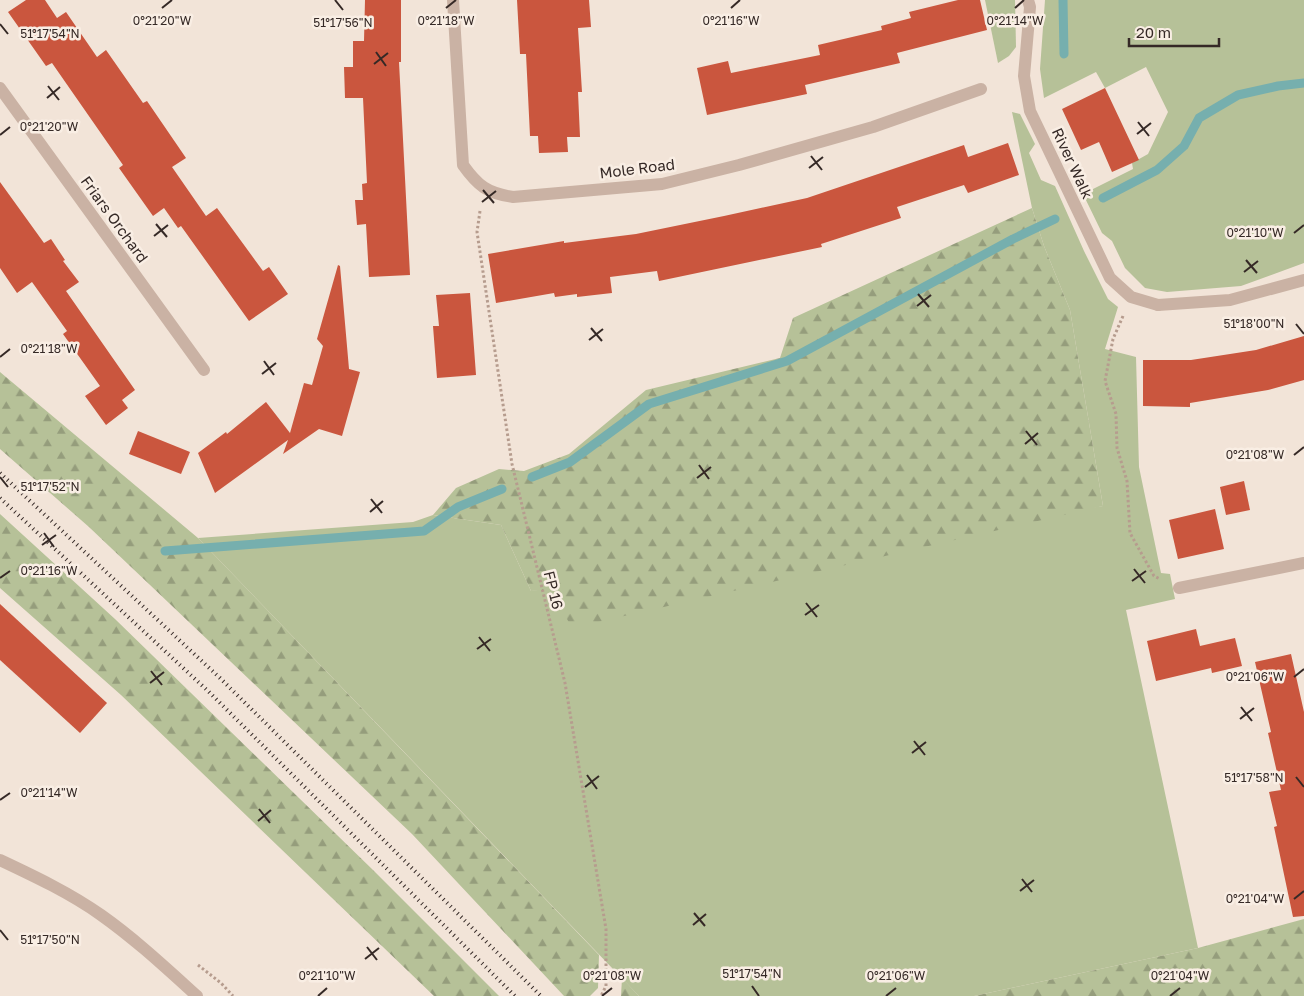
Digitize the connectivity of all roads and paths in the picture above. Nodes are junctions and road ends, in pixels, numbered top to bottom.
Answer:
1 (453, 0) edge
2 (1028, 0) edge
3 (0, 88) edge
4 (981, 89) dead end
5 (483, 189) junction
6 (1304, 280) edge
7 (1131, 297) junction
8 (204, 370) dead end
9 (1304, 563) edge
10 (1179, 588) joint
11 (0, 860) edge
12 (197, 996) edge
13 (601, 996) edge

1 - 5 street
2 - 7 street, River Walk
3 - 8 street, Friars Orchard
4 - 5 street, Mole Road
5 - 13 path, FP 16
6 - 7 street, River Walk
7 - 10 path
9 - 10 street
11 - 12 street

